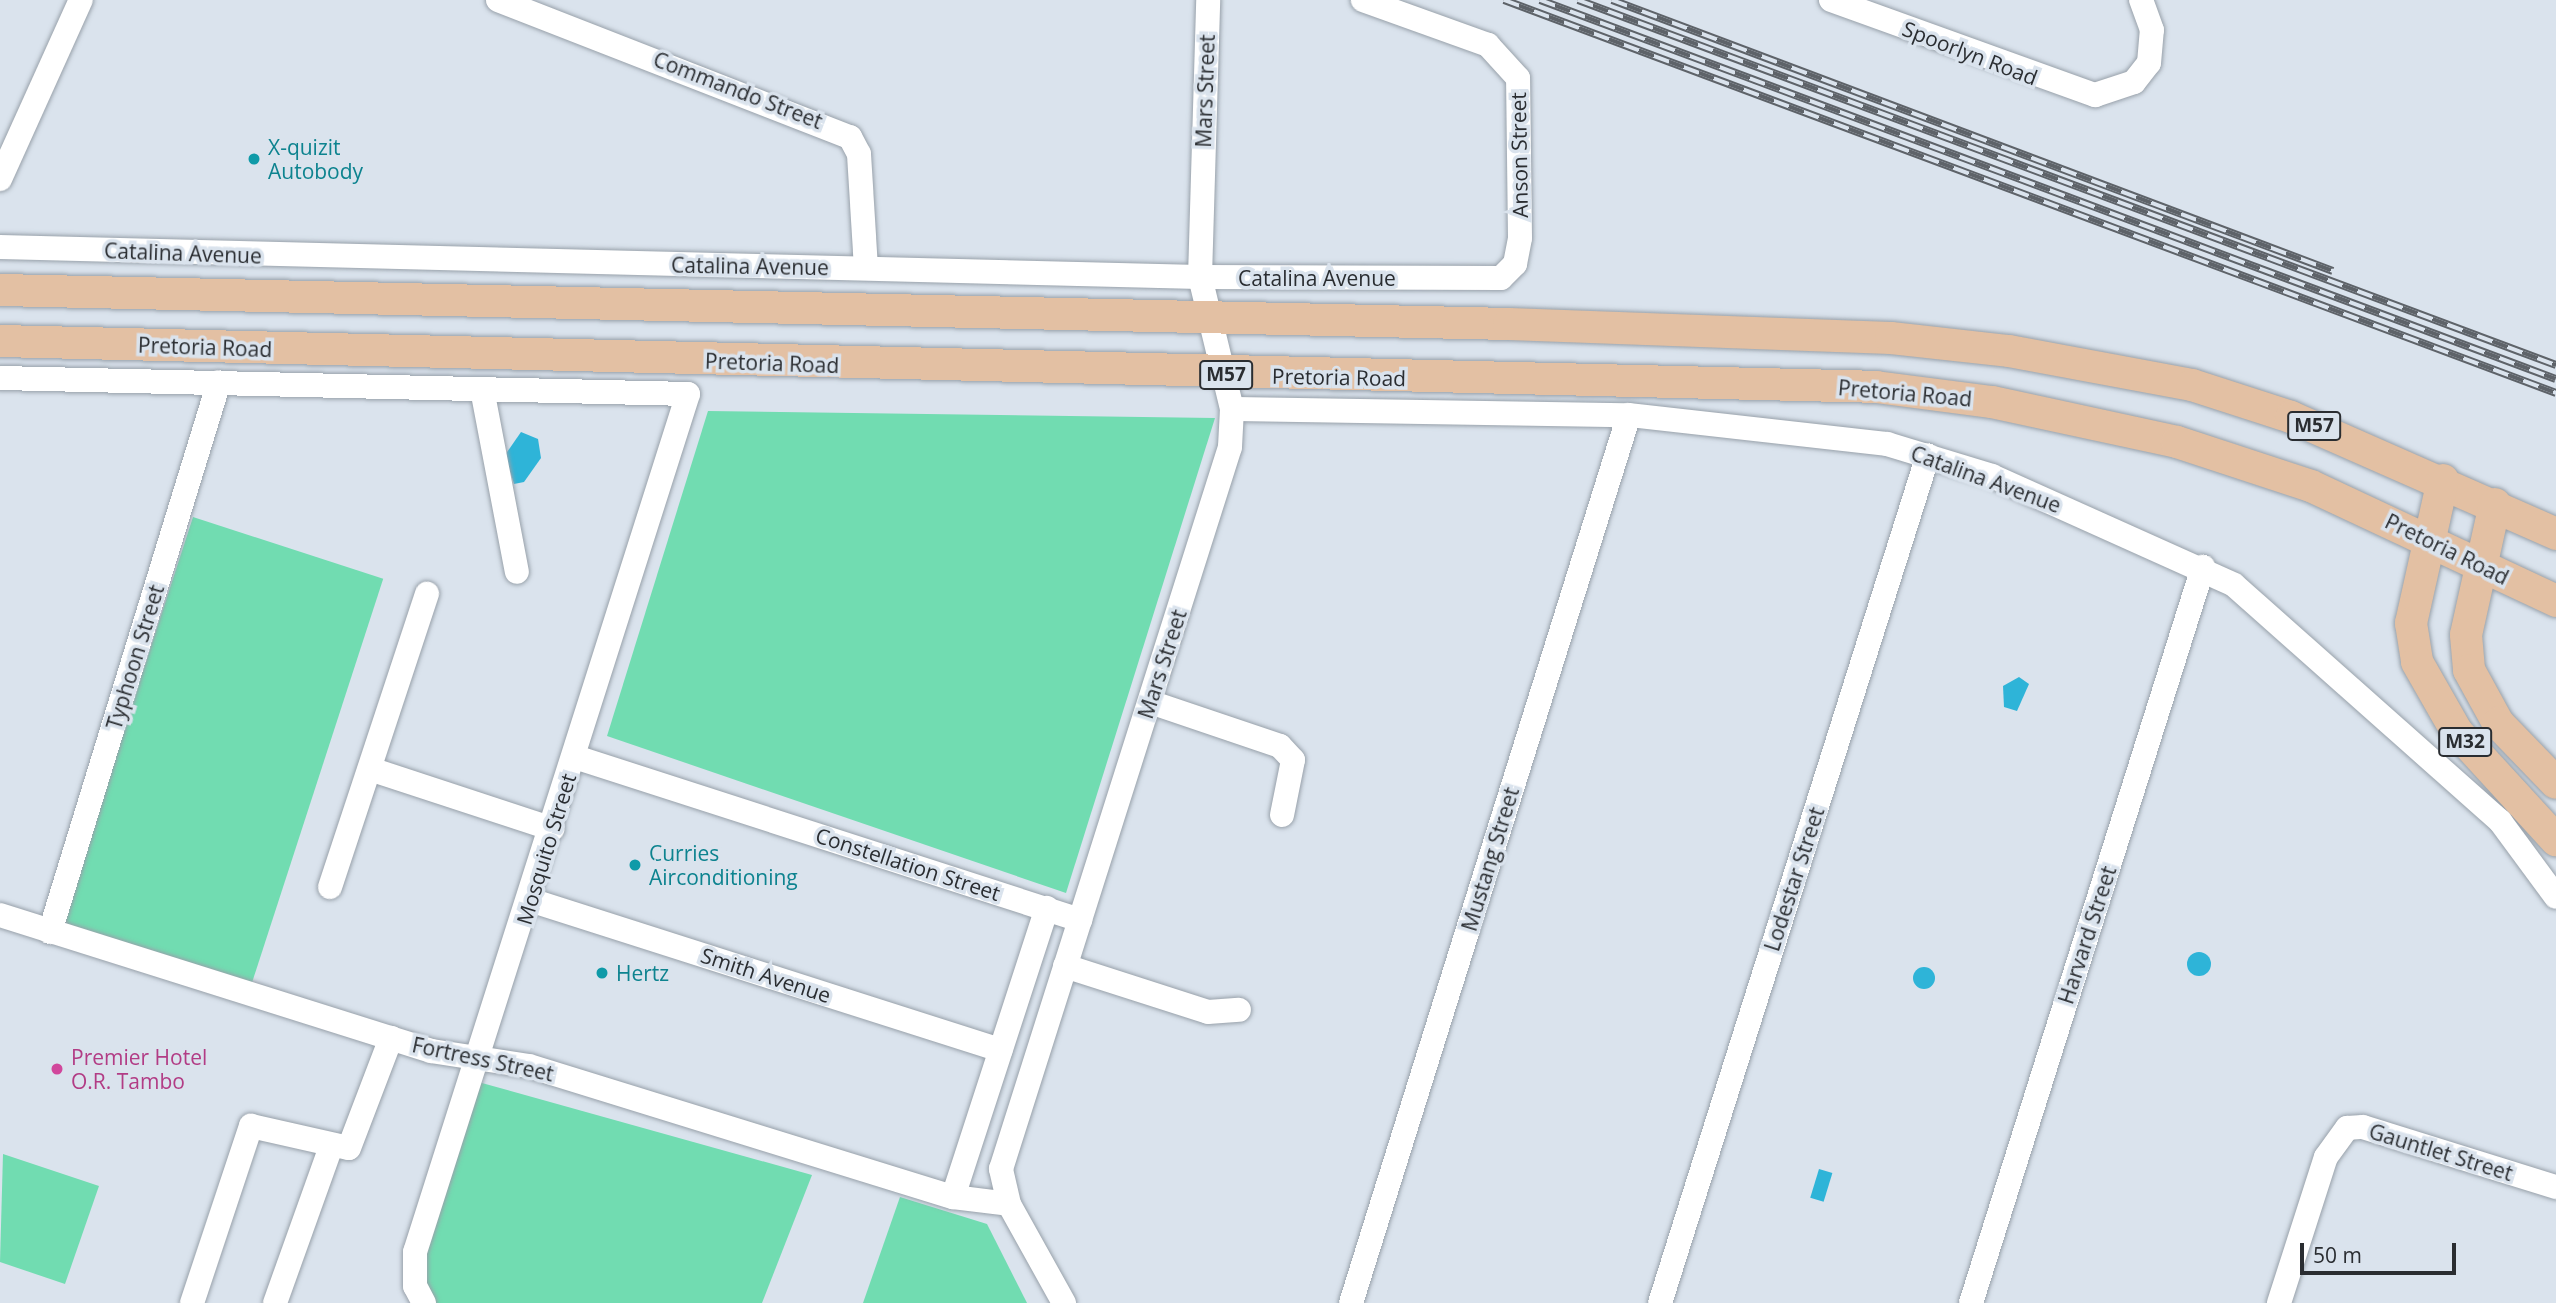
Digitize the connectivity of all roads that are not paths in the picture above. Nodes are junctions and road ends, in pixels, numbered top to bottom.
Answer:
1 (81, 0) edge
2 (498, 0) edge
3 (1363, 0) edge
4 (1831, 0) edge
5 (2141, 0) edge
6 (1210, 7) edge
7 (0, 179) edge
8 (0, 247) edge
9 (866, 268) junction
10 (1200, 277) junction
11 (1501, 278) joint
12 (0, 290) edge
13 (1211, 318) junction
14 (0, 341) edge
15 (1226, 375) junction
16 (0, 378) edge
17 (219, 382) junction
18 (482, 389) junction
19 (1232, 409) junction
20 (1629, 415) junction
21 (1928, 455) junction
22 (2443, 480) junction
23 (2495, 504) junction
24 (2556, 534) edge
25 (2428, 538) junction
26 (2203, 567) junction
27 (2479, 567) junction
28 (517, 572) dead end
29 (427, 594) dead end
30 (2543, 594) edge
31 (2466, 635) junction
32 (1150, 702) junction
33 (575, 757) junction
34 (370, 769) junction
35 (2556, 783) edge
36 (1282, 815) dead end
37 (552, 829) junction
38 (2556, 840) edge
39 (330, 887) dead end
40 (2556, 897) edge
41 (530, 900) junction
42 (1047, 908) junction
43 (0, 915) edge
44 (1080, 920) junction
45 (50, 932) junction
46 (1065, 966) junction
47 (1239, 1010) dead end
48 (391, 1038) junction
49 (1001, 1050) junction
50 (479, 1061) junction
51 (331, 1147) junction
52 (2556, 1187) edge
53 (953, 1197) junction
54 (1009, 1204) junction
55 (192, 1303) edge
56 (275, 1303) edge
57 (424, 1303) edge
58 (1064, 1303) edge
59 (1351, 1303) edge
60 (1660, 1303) edge
61 (1971, 1303) edge
62 (2279, 1303) edge

1 - 7 street
2 - 9 street, Commando Street
3 - 11 street, Anson Street
4 - 5 street, Spoorlyn Road
6 - 10 street, Mars Street
8 - 9 street, Catalina Avenue
9 - 10 street, Catalina Avenue
10 - 11 street, Catalina Avenue
10 - 13 street, Mars Street
12 - 13 main road, M57
13 - 15 street, Mars Street
13 - 22 main road, M57
14 - 15 main road, Pretoria Road / M57
15 - 19 street, Mars Street
15 - 25 main road, Pretoria Road / M57
16 - 17 street
17 - 18 street
17 - 45 street, Typhoon Street
18 - 28 street
18 - 33 street, Mosquito Street
19 - 20 street, Catalina Avenue
19 - 32 street, Mars Street
20 - 21 street, Catalina Avenue
20 - 59 street, Mustang Street
21 - 26 street, Catalina Avenue
21 - 60 street, Lodestar Street
22 - 23 main road, M57
22 - 25 main road, M32
23 - 24 main road, M57
23 - 27 main road, M32
25 - 27 main road, Pretoria Road / M57
25 - 38 main road, M32
26 - 40 street, Catalina Avenue
26 - 61 street, Harvard Street
27 - 30 main road, Pretoria Road / M57
27 - 31 main road, M32
29 - 34 street
30 - 31 main road
31 - 35 main road, M32
32 - 36 street
32 - 44 street, Mars Street
33 - 37 street, Mosquito Street
33 - 42 street, Constellation Street
34 - 37 street
34 - 39 street
37 - 41 street, Mosquito Street
41 - 49 street, Smith Avenue
41 - 50 street, Mosquito Street
42 - 44 street, Constellation Street
42 - 49 street
43 - 45 street, Fortress Street
44 - 46 street, Mars Street
45 - 48 street, Fortress Street
46 - 47 street
46 - 54 street, Mars Street
48 - 50 street, Fortress Street
48 - 51 street
49 - 53 street
50 - 53 street, Fortress Street
50 - 57 street, Mosquito Street
51 - 55 street
51 - 56 street
52 - 62 street, Gauntlet Street
53 - 54 street, Fortress Street
54 - 58 street, Mars Street

